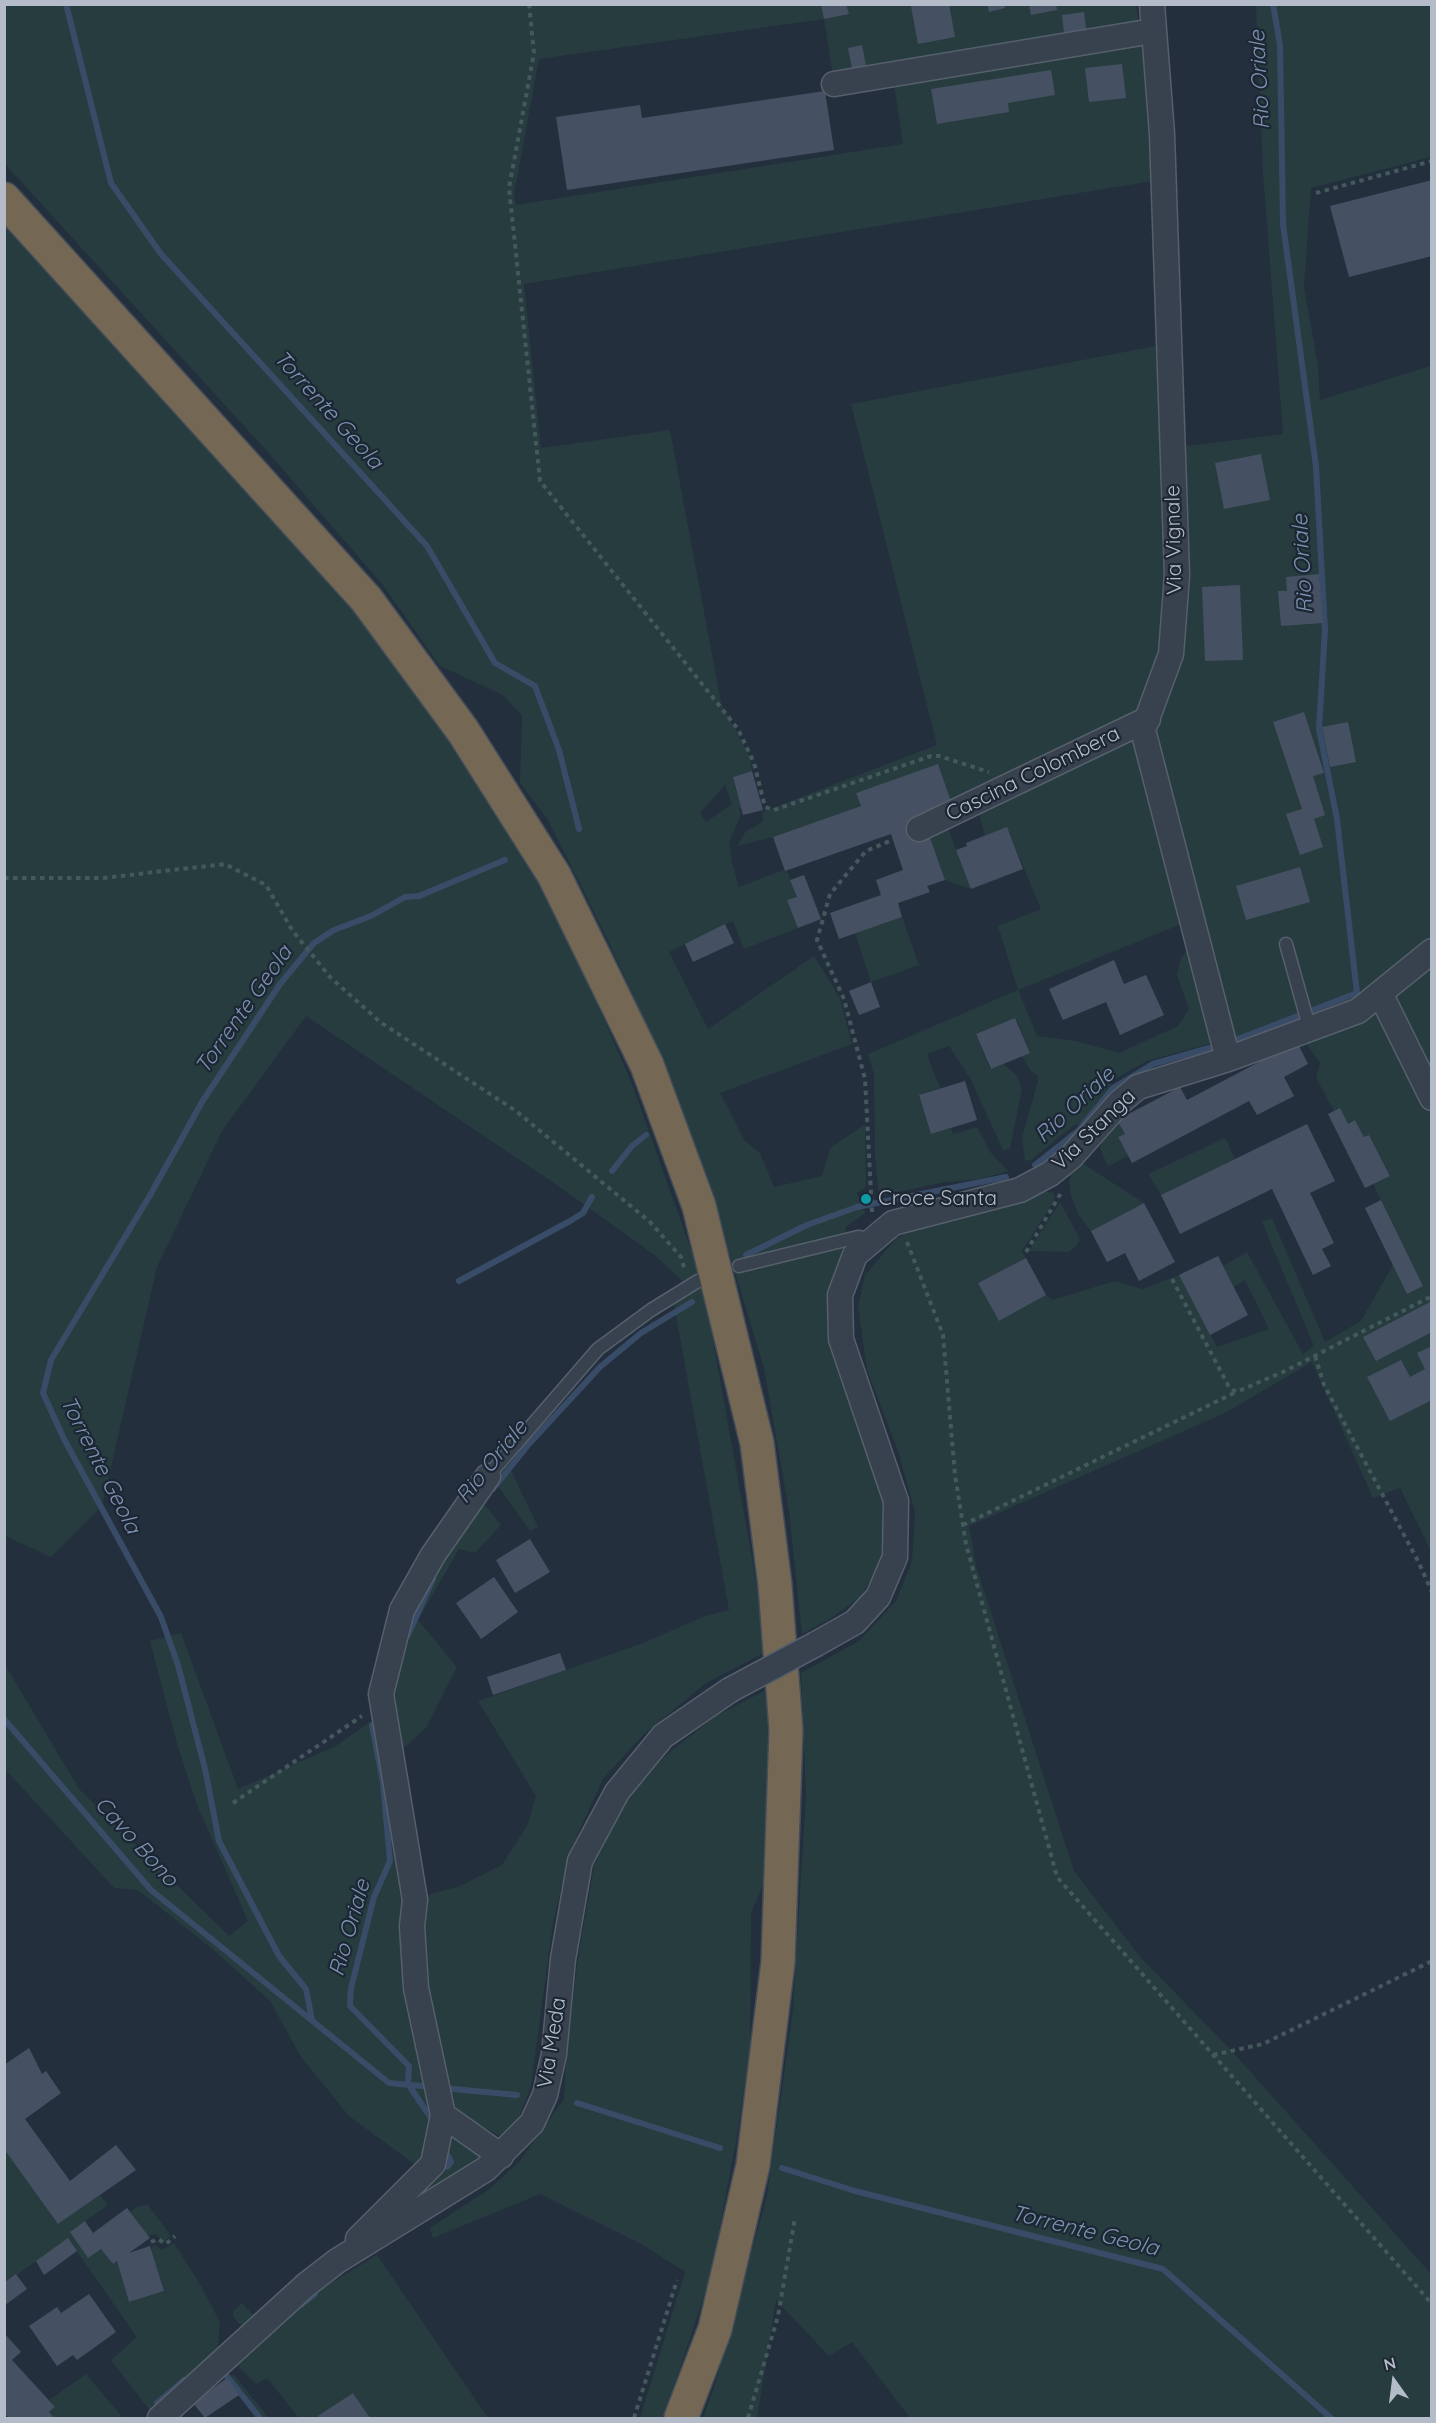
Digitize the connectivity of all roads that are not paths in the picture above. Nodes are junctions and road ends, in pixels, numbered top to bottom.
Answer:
1 (1152, 4) edge
2 (1153, 31) junction
3 (834, 84) dead end
4 (4, 198) edge
5 (1148, 719) junction
6 (919, 829) dead end
7 (1286, 944) dead end
8 (1431, 951) edge
9 (1380, 993) junction
10 (1307, 1020) junction
11 (1228, 1059) junction
12 (1431, 1098) edge
13 (874, 1239) junction
14 (739, 1266) dead end
15 (694, 1283) road end
16 (488, 1476) joint
17 (816, 1644) joint
18 (439, 2096) junction
19 (501, 2156) junction
20 (337, 2261) junction
21 (160, 2418) edge
22 (681, 2418) edge

1 - 2 street, Via Vignale
2 - 3 street
2 - 5 street, Via Vignale
4 - 22 highway
5 - 6 street, Cascina Colombera
5 - 11 street, Via Vignale
7 - 10 lane
8 - 9 street, Via Stanga
9 - 10 street, Via Stanga
9 - 12 street
10 - 11 street, Via Stanga
11 - 13 street, Via Stanga
13 - 14 lane
13 - 17 street, Via Stanga
15 - 16 lane
16 - 18 street
17 - 19 street, Via Meda, bridge
18 - 19 street
18 - 20 street
19 - 20 street, Via Meda
20 - 21 street, Via Meda

